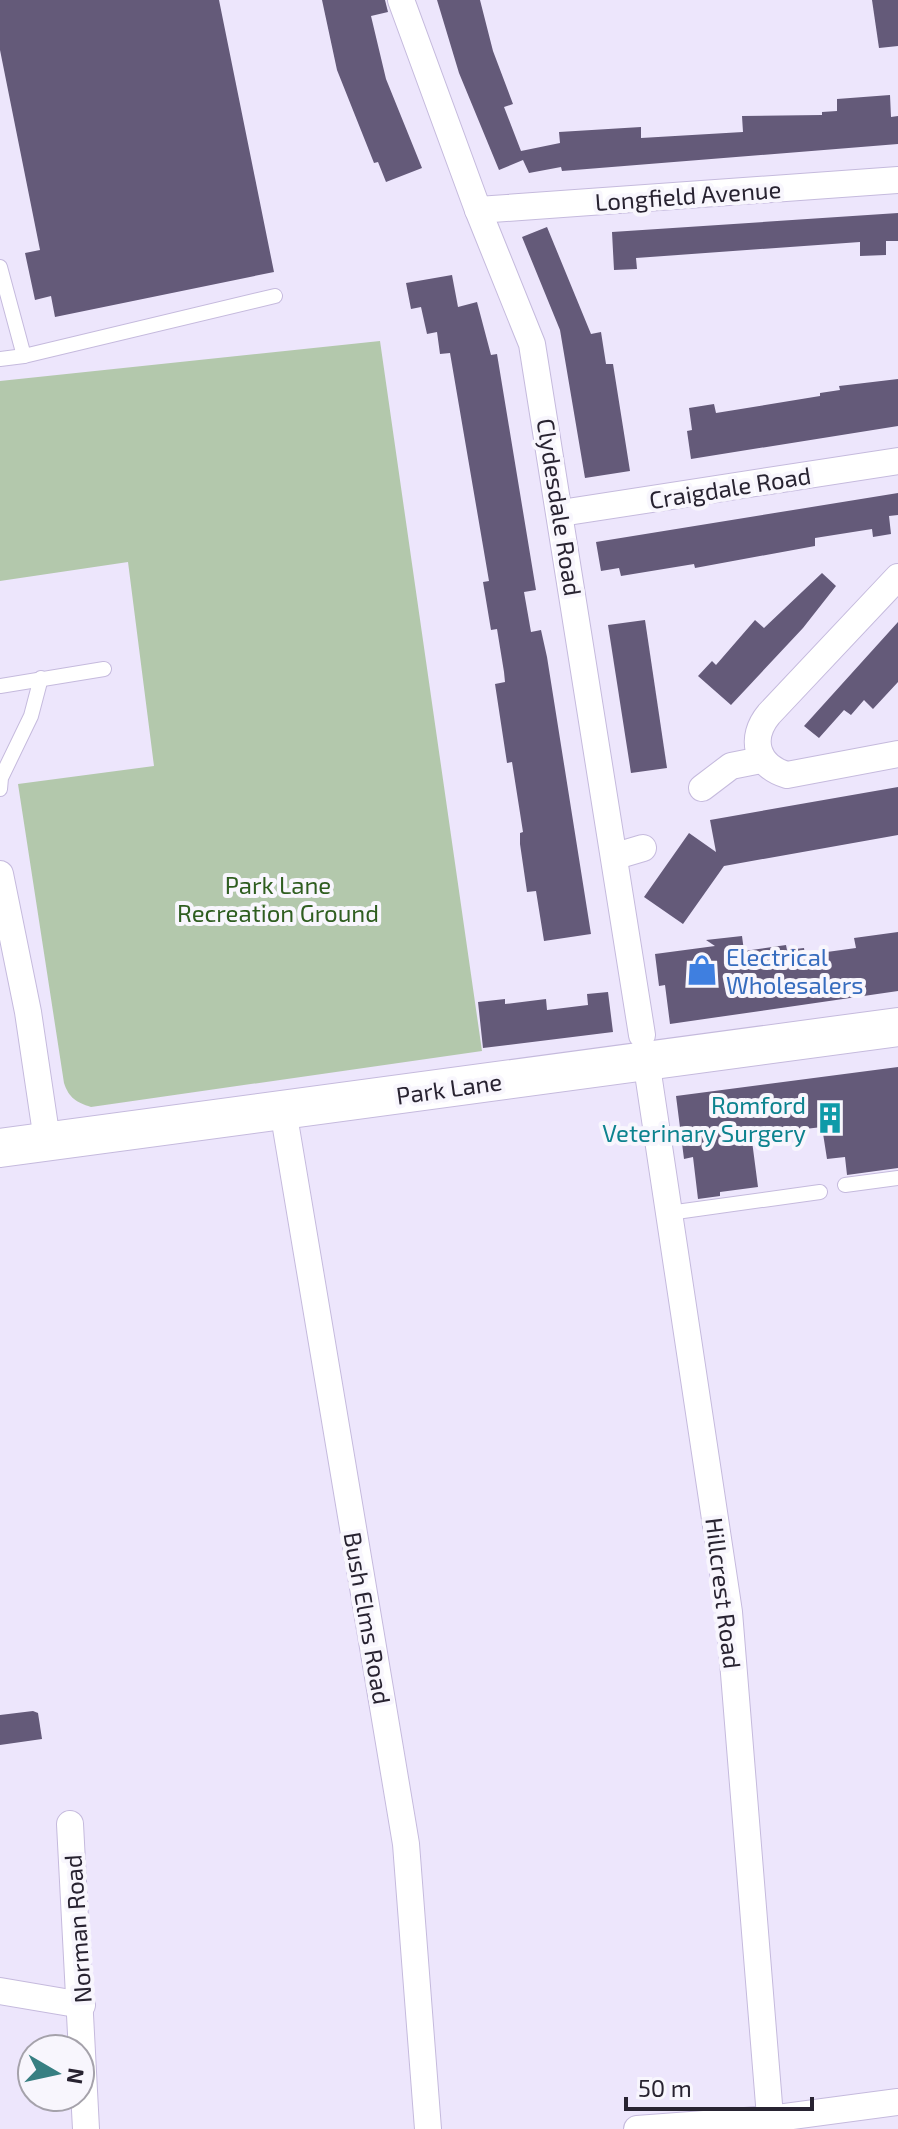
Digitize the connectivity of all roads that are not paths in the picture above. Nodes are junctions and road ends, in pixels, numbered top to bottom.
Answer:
1 (401, 0) edge
2 (898, 180) edge
3 (478, 210) junction
4 (0, 267) edge
5 (275, 296) dead end
6 (24, 356) junction
7 (0, 359) edge
8 (898, 461) edge
9 (561, 513) junction
10 (898, 577) edge
11 (104, 669) dead end
12 (41, 678) junction
13 (0, 686) edge
14 (898, 754) edge
15 (761, 760) junction
16 (702, 788) dead end
17 (0, 789) edge
18 (643, 848) dead end
19 (616, 856) junction
20 (0, 874) edge
21 (898, 1027) edge
22 (644, 1048) junction
23 (283, 1110) junction
24 (47, 1140) junction
25 (0, 1148) edge
26 (898, 1178) edge
27 (845, 1185) dead end
28 (820, 1192) dead end
29 (669, 1213) junction
30 (70, 1824) dead end
31 (0, 1991) edge
32 (82, 2005) junction
33 (898, 2102) edge
34 (770, 2124) edge
35 (86, 2129) edge
36 (428, 2129) edge
37 (637, 2129) edge

1 - 3 street, Clydesdale Road
2 - 3 street, Longfield Avenue
3 - 9 street, Clydesdale Road
4 - 6 lane
5 - 6 lane
6 - 7 lane
8 - 9 street, Craigdale Road
9 - 19 street, Clydesdale Road
10 - 15 street
11 - 12 lane
12 - 13 lane
12 - 17 lane
14 - 15 street
15 - 16 street
18 - 19 street
19 - 22 street, Clydesdale Road
20 - 24 street
21 - 22 street, Park Lane
22 - 23 street, Park Lane
22 - 29 street, Hillcrest Road
23 - 24 street, Park Lane
23 - 36 street, Bush Elms Road
24 - 25 street, Park Lane
26 - 27 lane
28 - 29 lane
29 - 34 street, Hillcrest Road
30 - 32 street, Norman Road
31 - 32 street
32 - 35 street, Norman Road
33 - 34 street
34 - 37 street

